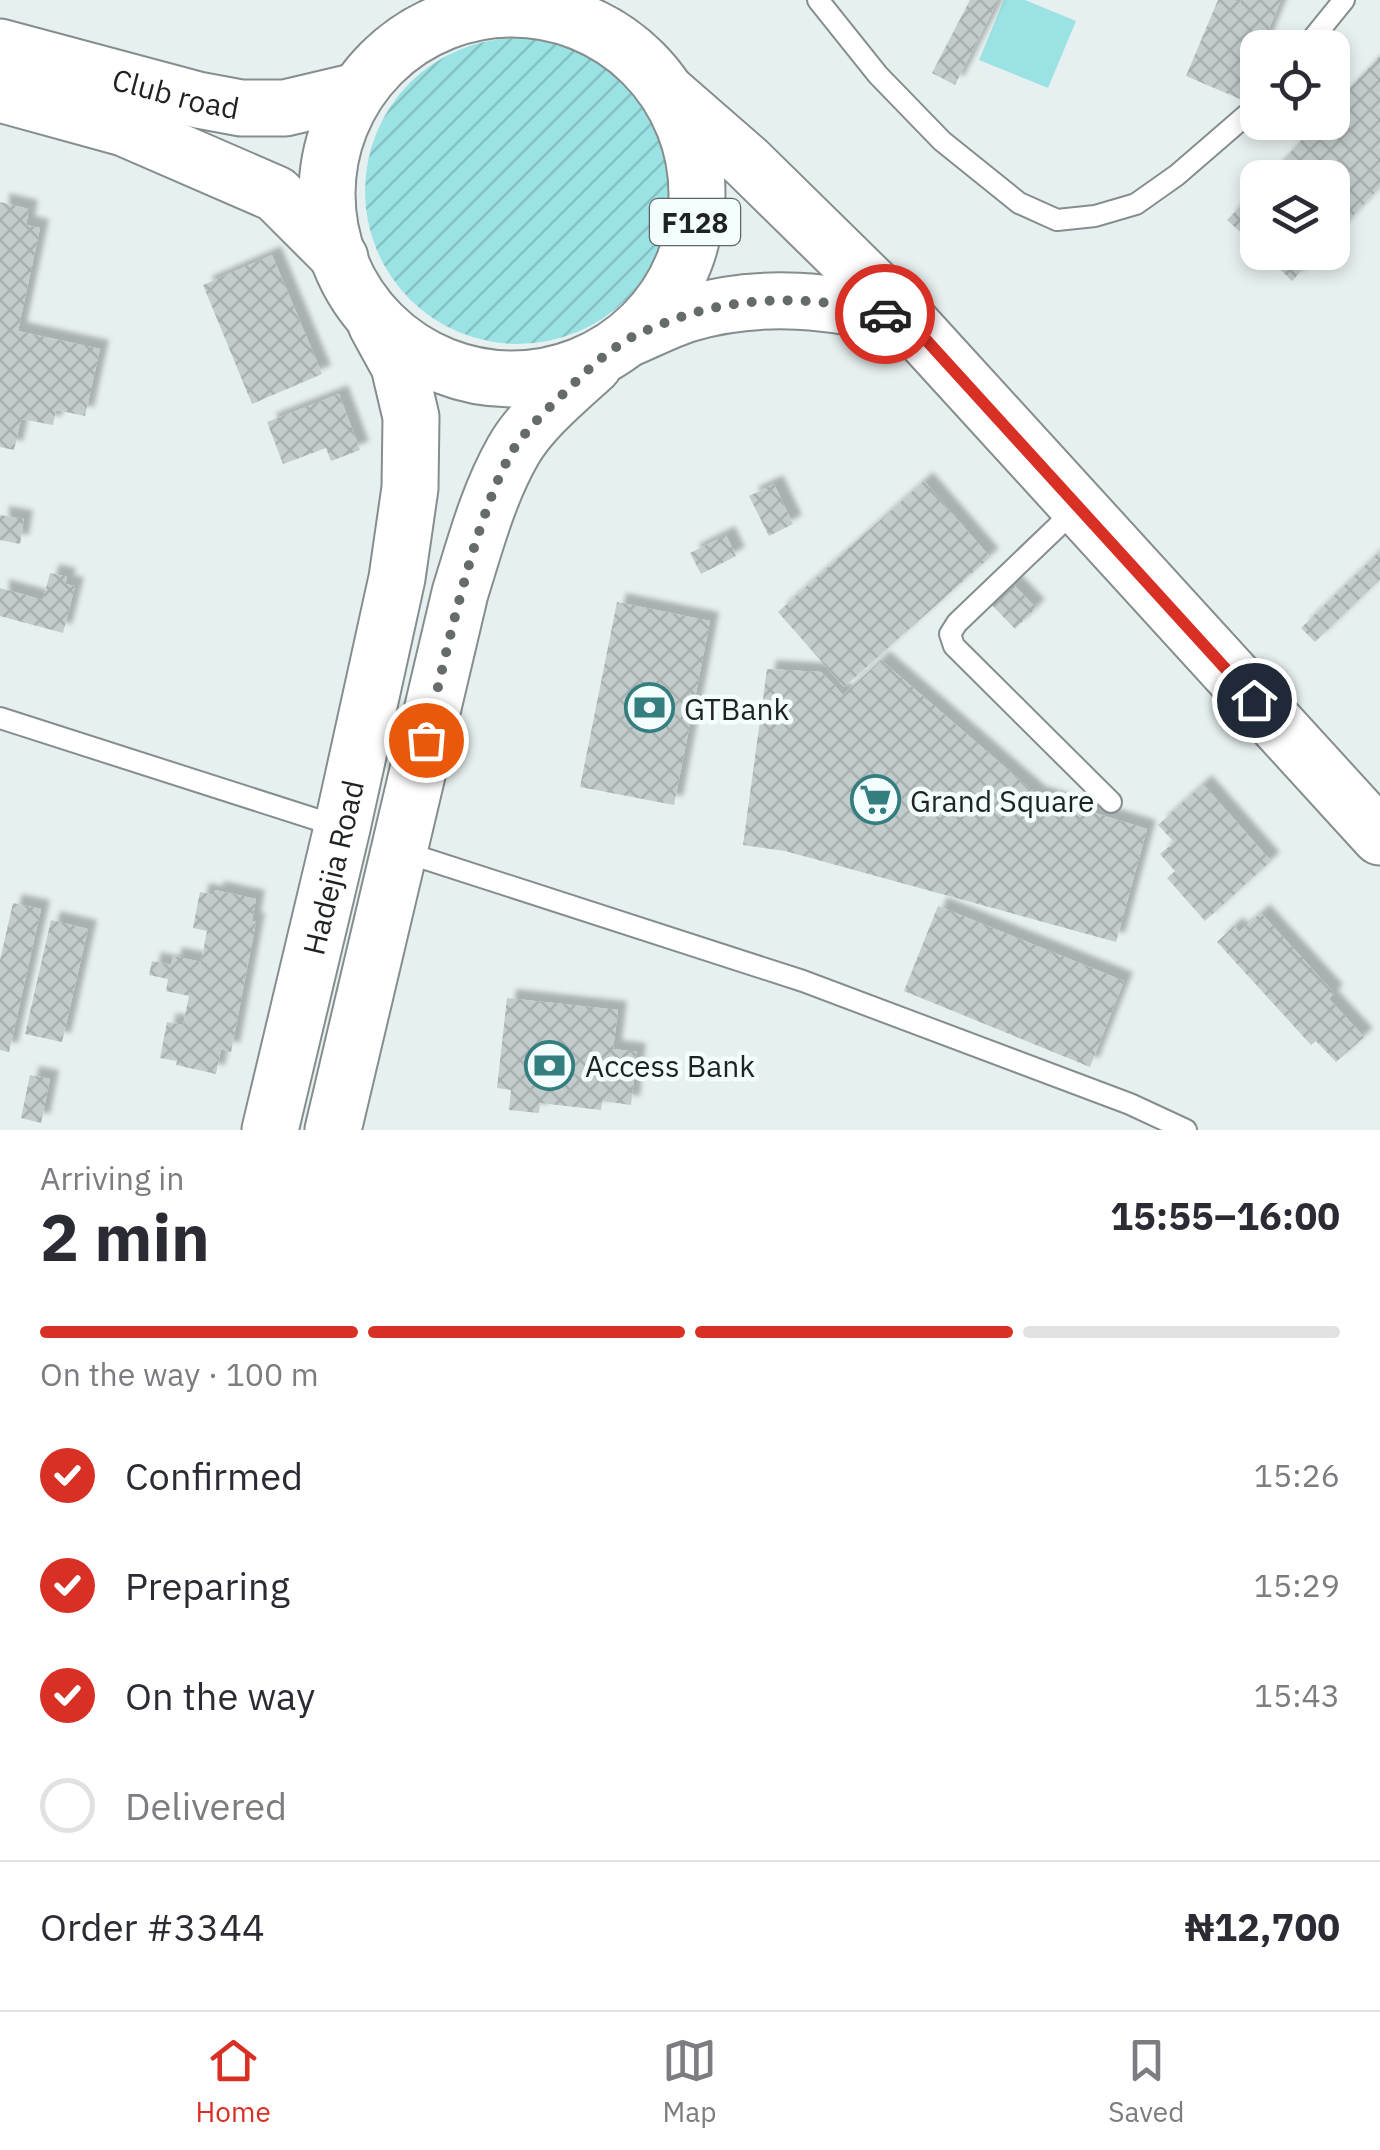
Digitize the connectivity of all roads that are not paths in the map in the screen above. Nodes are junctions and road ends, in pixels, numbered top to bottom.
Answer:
1 (447, 0) edge
2 (624, 0) edge
3 (818, 0) edge
4 (1344, 0) edge
5 (1320, 30) edge
6 (399, 45) junction
7 (0, 47) edge
8 (657, 79) junction
9 (357, 91) junction
10 (0, 94) edge
11 (1240, 121) edge
12 (340, 258) junction
13 (369, 313) junction
14 (908, 320) junction
15 (616, 348) junction
16 (1078, 508) junction
17 (0, 718) edge
18 (1111, 802) dead end
19 (342, 828) junction
20 (1380, 838) edge
21 (400, 850) junction
22 (270, 1130) edge
23 (333, 1130) edge
24 (1186, 1130) edge

1 - 6 main road
2 - 8 main road, F128
3 - 11 lane
4 - 5 lane
6 - 8 main road
6 - 9 main road
7 - 9 main road, Club road
8 - 14 main road
8 - 15 main road, F128
9 - 12 main road
10 - 12 main road
12 - 13 main road, Hadejia Road
13 - 15 main road
13 - 19 main road, Hadejia Road
14 - 15 main road
14 - 16 main road
15 - 21 main road, Hadejia Road / F128
16 - 18 lane
16 - 20 main road
17 - 19 lane
19 - 22 main road, Hadejia Road
21 - 23 main road, Hadejia Road / F128
21 - 24 lane

